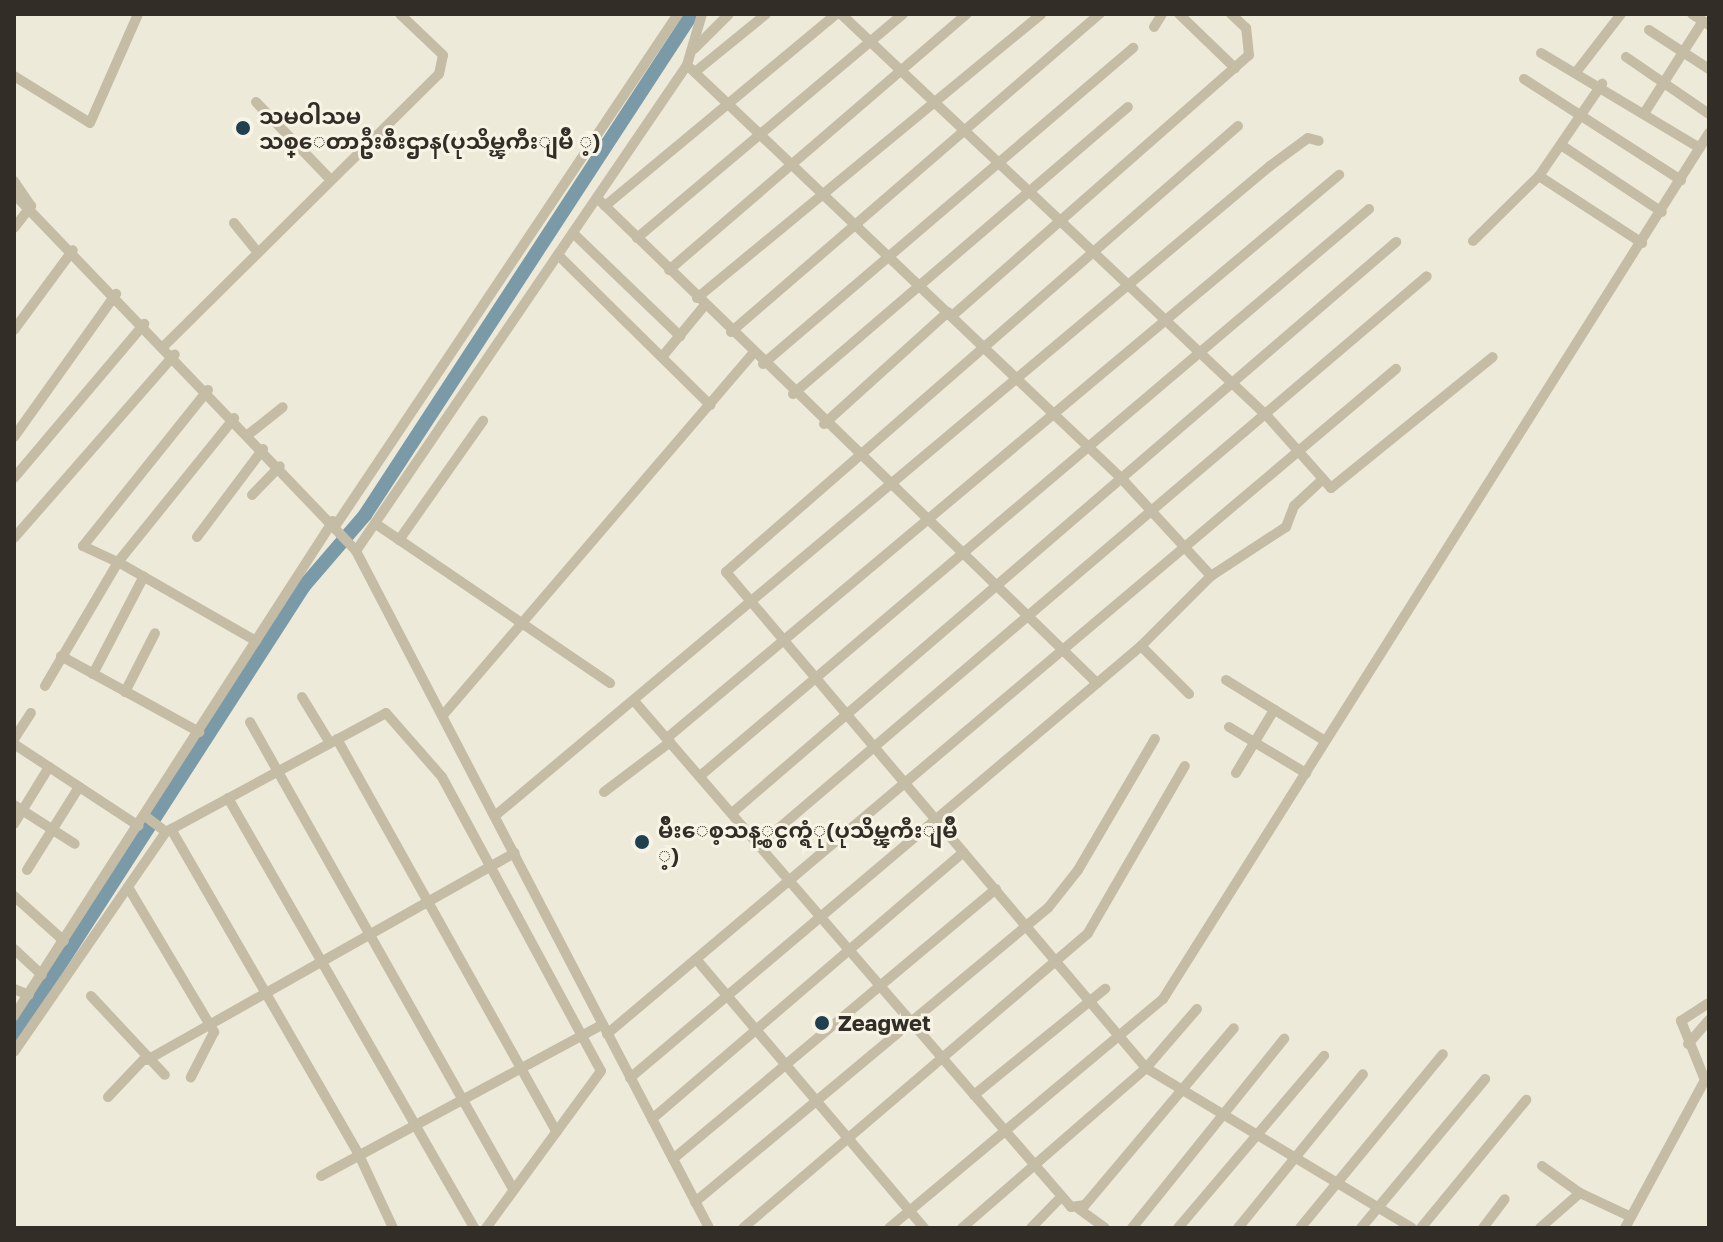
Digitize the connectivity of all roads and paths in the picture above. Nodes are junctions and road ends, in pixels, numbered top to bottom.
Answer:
1 (138, 14) edge
2 (400, 14) edge
3 (678, 14) edge
4 (702, 14) edge
5 (729, 14) edge
6 (766, 14) edge
7 (838, 14) edge
8 (903, 14) edge
9 (967, 14) edge
10 (1041, 14) edge
11 (1100, 14) edge
12 (1162, 14) edge
13 (1179, 14) edge
14 (1231, 14) edge
15 (1621, 14) edge
16 (1692, 14) edge
17 (1706, 23) edge
18 (1154, 27) dead end
19 (1649, 30) dead end
20 (870, 42) junction
21 (1133, 48) dead end
22 (692, 51) junction
23 (1683, 52) junction
24 (1541, 53) dead end
25 (1626, 57) dead end
26 (1235, 68) junction
27 (691, 69) junction
28 (1709, 69) edge
29 (902, 70) junction
30 (1577, 71) junction
31 (14, 76) edge
32 (1524, 79) dead end
33 (1664, 83) junction
34 (1602, 84) junction
35 (256, 102) dead end
36 (932, 102) junction
37 (727, 104) junction
38 (1128, 107) dead end
39 (1645, 112) junction
40 (1709, 114) edge
41 (1581, 117) junction
42 (1238, 126) dead end
43 (967, 130) junction
44 (763, 132) junction
45 (1709, 133) edge
46 (1319, 141) dead end
47 (1561, 145) junction
48 (1700, 148) junction
49 (997, 159) junction
50 (796, 164) junction
51 (1339, 175) dead end
52 (1539, 176) junction
53 (329, 178) junction
54 (1681, 180) junction
55 (14, 181) edge
56 (1028, 189) junction
57 (824, 192) junction
58 (14, 194) edge
59 (601, 202) junction
60 (31, 206) junction
61 (1369, 209) dead end
62 (1662, 212) junction
63 (1061, 221) junction
64 (234, 223) dead end
65 (857, 224) junction
66 (14, 228) edge
67 (573, 233) junction
68 (637, 238) junction
69 (1473, 241) dead end
70 (1396, 242) dead end
71 (1642, 243) junction
72 (73, 250) junction
73 (258, 253) junction
74 (888, 253) junction
75 (1094, 253) junction
76 (558, 255) junction
77 (669, 270) junction
78 (1427, 276) dead end
79 (920, 285) junction
80 (1127, 285) junction
81 (116, 294) junction
82 (700, 302) junction
83 (950, 314) junction
84 (1163, 321) junction
85 (144, 324) junction
86 (14, 330) edge
87 (731, 332) junction
88 (680, 336) junction
89 (165, 345) junction
90 (986, 348) junction
91 (1196, 352) junction
92 (175, 354) junction
93 (753, 354) junction
94 (662, 357) junction
95 (1493, 357) dead end
96 (763, 364) junction
97 (1396, 369) dead end
98 (1017, 379) junction
99 (1230, 384) junction
100 (208, 390) junction
101 (793, 394) junction
102 (710, 405) junction
103 (283, 407) dead end
104 (1054, 414) junction
105 (1268, 417) junction
106 (234, 418) junction
107 (483, 421) dead end
108 (824, 424) junction
109 (249, 434) junction
110 (14, 437) edge
111 (1087, 446) junction
112 (263, 449) junction
113 (1298, 455) junction
114 (856, 457) junction
115 (280, 466) junction
116 (14, 478) edge
117 (1121, 478) junction
118 (1322, 480) junction
119 (887, 487) junction
120 (252, 495) dead end
121 (1155, 514) junction
122 (925, 523) junction
123 (376, 524) junction
124 (336, 525) junction
125 (197, 537) dead end
126 (14, 538) edge
127 (399, 540) junction
128 (1187, 543) junction
129 (354, 549) junction
130 (958, 555) junction
131 (118, 562) junction
132 (144, 576) junction
133 (1211, 576) junction
134 (993, 588) junction
135 (749, 603) junction
136 (1030, 618) junction
137 (519, 626) junction
138 (155, 633) dead end
139 (256, 641) junction
140 (782, 642) junction
141 (1141, 646) junction
142 (1062, 651) junction
143 (61, 656) junction
144 (93, 674) junction
145 (813, 680) junction
146 (1226, 680) dead end
147 (610, 683) dead end
148 (1097, 683) junction
149 (45, 686) dead end
150 (125, 692) junction
151 (1189, 694) dead end
152 (302, 697) dead end
153 (635, 702) junction
154 (1274, 710) junction
155 (31, 713) dead end
156 (444, 714) junction
157 (844, 717) junction
158 (250, 722) dead end
159 (1229, 727) dead end
160 (199, 732) junction
161 (1155, 739) dead end
162 (669, 740) junction
163 (14, 741) edge
164 (334, 741) junction
165 (1325, 741) junction
166 (1254, 742) junction
167 (875, 749) junction
168 (1185, 766) dead end
169 (49, 767) junction
170 (279, 770) junction
171 (1236, 773) dead end
172 (1306, 773) junction
173 (700, 776) junction
174 (902, 785) junction
175 (79, 787) junction
176 (604, 792) dead end
177 (228, 798) junction
178 (18, 808) edge
179 (732, 813) junction
180 (496, 815) junction
181 (932, 818) junction
182 (144, 820) junction
183 (14, 824) edge
184 (166, 829) junction
185 (52, 830) junction
186 (75, 844) dead end
187 (759, 845) junction
188 (963, 852) junction
189 (511, 855) junction
190 (492, 865) junction
191 (27, 870) dead end
192 (790, 880) junction
193 (128, 887) junction
194 (996, 889) junction
195 (14, 896) edge
196 (429, 901) junction
197 (818, 913) junction
198 (1027, 927) junction
199 (370, 935) junction
200 (64, 941) junction
201 (14, 949) edge
202 (849, 951) junction
203 (696, 959) junction
204 (319, 964) junction
205 (1055, 965) junction
206 (42, 975) junction
207 (880, 987) junction
208 (14, 989) edge
209 (1105, 989) dead end
210 (265, 993) junction
211 (723, 993) junction
212 (29, 995) junction
213 (91, 996) dead end
214 (1085, 1001) junction
215 (1709, 1003) edge
216 (1197, 1009) dead end
217 (14, 1016) edge
218 (1709, 1020) edge
219 (210, 1022) junction
220 (911, 1022) junction
221 (1234, 1028) dead end
222 (596, 1030) junction
223 (756, 1031) junction
224 (1117, 1039) junction
225 (1284, 1039) dead end
226 (1688, 1044) junction
227 (14, 1052) edge
228 (1443, 1054) dead end
229 (1324, 1056) dead end
230 (146, 1059) junction
231 (941, 1059) junction
232 (786, 1067) junction
233 (521, 1068) junction
234 (1146, 1068) junction
235 (1363, 1074) dead end
236 (165, 1075) dead end
237 (191, 1077) dead end
238 (630, 1078) junction
239 (1485, 1079) dead end
240 (1183, 1090) junction
241 (974, 1095) junction
242 (108, 1097) dead end
243 (1526, 1100) dead end
244 (461, 1101) junction
245 (816, 1103) junction
246 (1224, 1115) junction
247 (652, 1119) junction
248 (414, 1125) junction
249 (557, 1132) junction
250 (1003, 1132) junction
251 (1260, 1134) junction
252 (845, 1139) junction
253 (359, 1155) junction
254 (1297, 1158) junction
255 (673, 1159) junction
256 (1542, 1166) dead end
257 (1034, 1169) junction
258 (321, 1176) dead end
259 (1338, 1183) junction
260 (513, 1189) junction
261 (1580, 1193) junction
262 (1061, 1197) junction
263 (1505, 1199) dead end
264 (695, 1202) junction
265 (1380, 1207) junction
266 (1079, 1209) junction
267 (909, 1212) junction
268 (1631, 1217) junction
269 (393, 1228) edge
270 (474, 1228) edge
271 (486, 1228) edge
272 (709, 1228) edge
273 (743, 1228) edge
274 (889, 1228) edge
275 (924, 1228) edge
276 (962, 1228) edge
277 (1031, 1228) edge
278 (1105, 1228) edge
279 (1132, 1228) edge
280 (1178, 1228) edge
281 (1238, 1228) edge
282 (1300, 1228) edge
283 (1361, 1228) edge
284 (1412, 1228) edge
285 (1421, 1228) edge
286 (1483, 1228) edge
287 (1540, 1228) edge
288 (1625, 1228) edge

1 - 31 street
2 - 53 street
3 - 124 street
4 - 22 street
5 - 22 street
6 - 27 street
7 - 20 street
7 - 37 street
8 - 20 street
9 - 29 street
10 - 36 street
11 - 43 street
12 - 18 street
13 - 26 street
14 - 26 street
15 - 30 street
16 - 17 street
17 - 23 street
19 - 23 street
20 - 29 street
20 - 44 street
21 - 49 street
22 - 27 street
23 - 28 street
23 - 33 street
24 - 30 street
25 - 33 street
26 - 63 street
27 - 37 street
27 - 59 street
29 - 36 street
29 - 50 street
30 - 34 street
32 - 41 street
33 - 39 street
33 - 40 street
34 - 39 street
34 - 41 street
35 - 53 street
36 - 43 street
36 - 57 street
37 - 44 street
37 - 59 street
38 - 56 street
39 - 48 street
41 - 47 street
41 - 54 street
42 - 75 street
43 - 49 street
43 - 65 street
44 - 50 street
44 - 68 street
45 - 48 street
46 - 80 street
47 - 52 street
47 - 62 street
48 - 54 street
49 - 56 street
49 - 74 street
50 - 57 street
50 - 77 street
51 - 84 street
52 - 69 street
52 - 71 street
53 - 73 street
54 - 62 street
55 - 60 street
56 - 63 street
56 - 79 street
57 - 65 street
57 - 82 street
58 - 60 street
59 - 67 street
59 - 68 street
60 - 66 street
60 - 72 street
61 - 91 street
62 - 71 street
63 - 75 street
63 - 83 street
64 - 73 street
65 - 74 street
65 - 87 street
67 - 76 street
67 - 88 street
68 - 77 street
70 - 99 street
71 - 165 street
72 - 81 street
72 - 86 street
73 - 89 street
74 - 79 street
74 - 96 street
75 - 80 street
75 - 90 street
76 - 94 street
76 - 123 street
77 - 82 street
78 - 105 street
79 - 83 street
79 - 101 street
80 - 84 street
80 - 98 street
81 - 85 street
81 - 110 street
82 - 87 street
82 - 88 street
83 - 90 street
83 - 108 street
84 - 91 street
84 - 104 street
85 - 89 street
85 - 116 street
87 - 93 street
88 - 94 street
89 - 92 street
90 - 98 street
90 - 114 street
91 - 99 street
91 - 111 street
92 - 100 street
92 - 126 street
93 - 96 street
93 - 102 street
94 - 102 street
95 - 118 street
96 - 101 street
97 - 113 street
98 - 104 street
98 - 119 street
99 - 105 street
99 - 117 street
100 - 106 street
100 - 131 street
101 - 108 street
102 - 137 street
103 - 109 street
104 - 111 street
104 - 122 street
105 - 113 street
105 - 121 street
106 - 109 street
106 - 131 street
107 - 127 street
108 - 114 street
109 - 112 street
111 - 117 street
111 - 130 street
112 - 115 street
112 - 125 street
113 - 118 street
113 - 128 street
114 - 119 street
114 - 135 street
115 - 120 street
115 - 124 street
117 - 121 street
117 - 134 street
118 - 133 street
119 - 122 street
119 - 135 street
121 - 128 street
121 - 136 street
122 - 130 street
122 - 140 street
123 - 127 street
123 - 129 street
124 - 129 street
124 - 139 street
127 - 137 street
128 - 133 street
128 - 142 street
129 - 156 street
130 - 134 street
130 - 145 street
131 - 132 street
131 - 143 street
132 - 139 street
132 - 144 street
133 - 141 street
134 - 136 street
134 - 157 street
135 - 140 street
135 - 153 street
136 - 142 street
136 - 167 street
137 - 147 street
137 - 156 street
138 - 150 street
139 - 160 street
140 - 145 street
140 - 162 street
141 - 148 street
141 - 151 street
142 - 148 street
142 - 174 street
143 - 144 street
143 - 149 street
144 - 150 street
145 - 157 street
145 - 173 street
146 - 154 street
148 - 181 street
150 - 160 street
152 - 164 street
153 - 162 street
153 - 180 street
154 - 165 street
154 - 166 street
155 - 163 street
156 - 180 street
157 - 167 street
157 - 179 street
158 - 170 street
159 - 166 street
160 - 182 street
161 - 198 street
162 - 173 street
162 - 176 street
163 - 169 street
164 - 170 street
164 - 190 street
164 - 196 street
165 - 172 street
166 - 171 street
166 - 172 street
167 - 174 street
167 - 187 street
168 - 205 street
169 - 175 street
169 - 178 street
170 - 177 street
170 - 199 street
172 - 224 street
173 - 179 street
174 - 181 street
174 - 192 street
175 - 182 street
175 - 185 street
177 - 184 street
177 - 204 street
178 - 183 street
178 - 185 street
179 - 187 street
180 - 189 street
181 - 188 street
181 - 197 street
182 - 184 street
182 - 200 street
184 - 193 street
184 - 210 street
185 - 186 street
185 - 191 street
187 - 192 street
188 - 194 street
188 - 202 street
189 - 190 street
189 - 222 street
190 - 196 street
190 - 222 street
192 - 197 street
192 - 203 street
193 - 219 street
193 - 227 street
194 - 198 street
194 - 207 street
195 - 200 street
196 - 199 street
196 - 233 street
197 - 202 street
197 - 211 street
198 - 205 street
198 - 220 street
199 - 204 street
199 - 244 street
200 - 206 street
201 - 206 street
202 - 207 street
202 - 223 street
203 - 211 street
203 - 222 street
204 - 210 street
204 - 248 street
205 - 214 street
205 - 231 street
206 - 212 street
207 - 220 street
207 - 232 street
208 - 212 street
209 - 214 street
210 - 219 street
210 - 253 street
211 - 223 street
211 - 238 street
212 - 217 street
213 - 230 street
214 - 224 street
214 - 241 street
215 - 226 street
216 - 234 street
218 - 226 street
219 - 230 street
219 - 237 street
220 - 231 street
220 - 245 street
221 - 240 street
222 - 233 street
222 - 238 street
222 - 249 street
223 - 232 street
223 - 247 street
224 - 234 street
224 - 250 street
225 - 246 street
226 - 268 street
228 - 259 street
229 - 251 street
230 - 236 street
230 - 242 street
231 - 241 street
231 - 252 street
232 - 245 street
232 - 255 street
233 - 244 street
233 - 249 street
234 - 240 street
234 - 257 street
235 - 254 street
238 - 247 street
239 - 265 street
240 - 246 street
240 - 266 street
241 - 250 street
243 - 285 street
244 - 248 street
244 - 260 street
245 - 252 street
245 - 264 street
246 - 251 street
246 - 279 street
247 - 255 street
248 - 253 street
248 - 270 street
249 - 260 street
250 - 257 street
250 - 267 street
251 - 254 street
251 - 280 street
252 - 267 street
252 - 273 street
253 - 258 street
253 - 269 street
254 - 259 street
254 - 281 street
255 - 264 street
256 - 261 street
257 - 262 street
257 - 276 street
259 - 265 street
259 - 282 street
260 - 271 street
261 - 268 street
261 - 287 street
262 - 266 street
262 - 277 street
263 - 286 street
264 - 272 street
265 - 283 street
265 - 284 street
266 - 278 street
267 - 274 street
267 - 275 street
268 - 288 street

